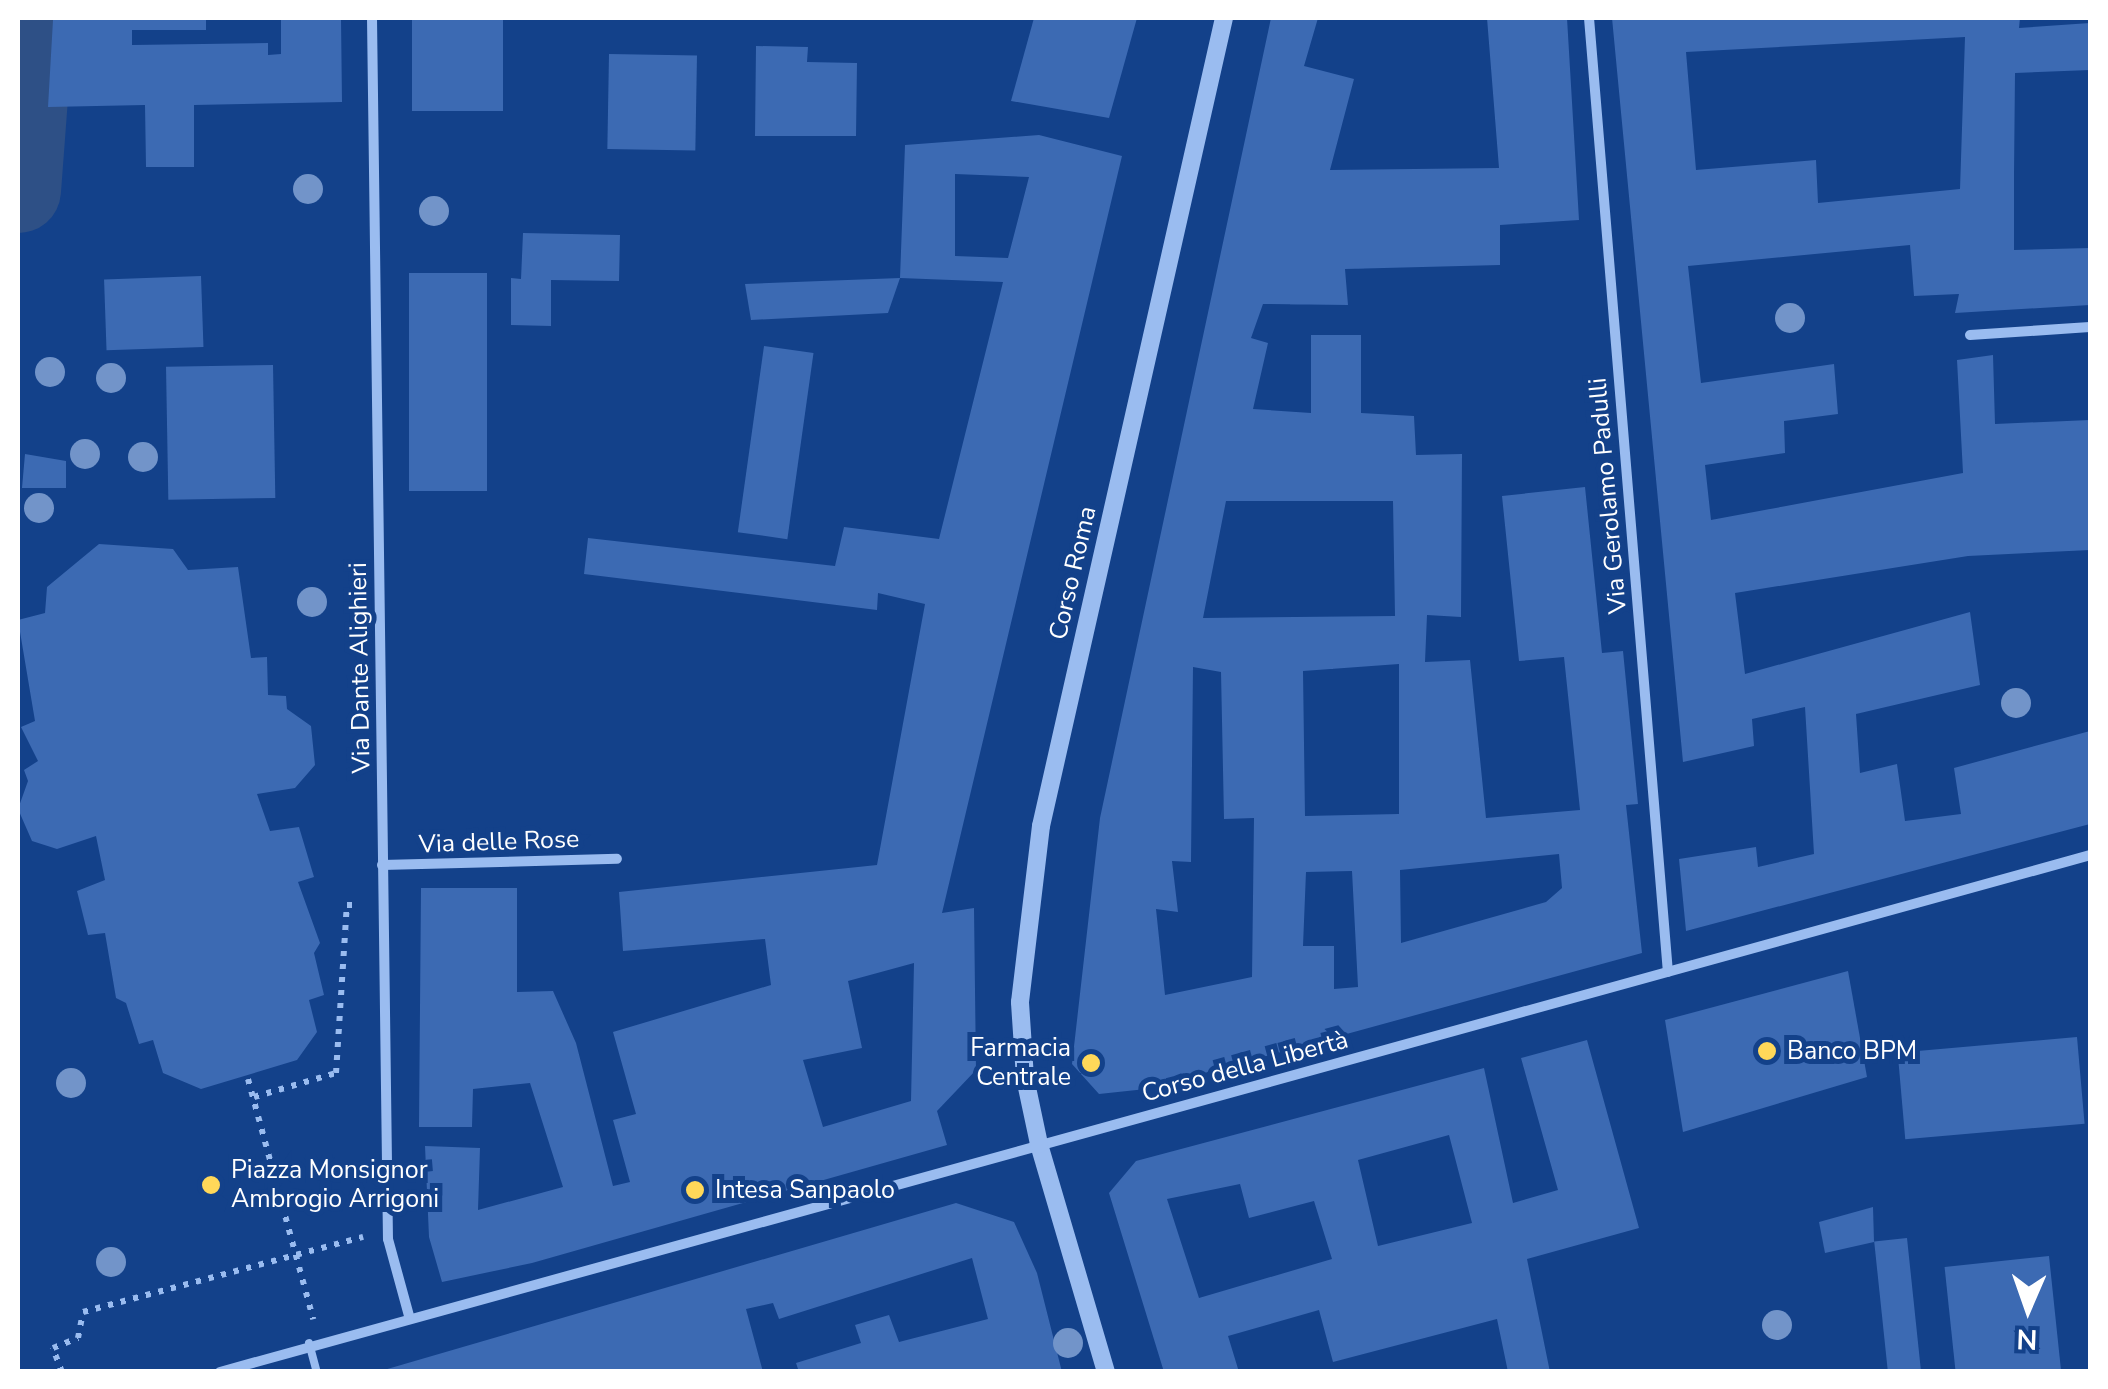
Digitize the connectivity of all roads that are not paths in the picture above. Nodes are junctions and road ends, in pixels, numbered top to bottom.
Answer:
1 (372, 18) edge
2 (1224, 18) edge
3 (1589, 18) edge
4 (2090, 326) edge
5 (1970, 335) dead end
6 (2090, 854) edge
7 (616, 858) dead end
8 (382, 866) junction
9 (1668, 972) junction
10 (1040, 1144) junction
11 (409, 1316) junction
12 (313, 1341) junction
13 (220, 1372) edge
14 (317, 1372) edge
15 (1106, 1372) edge

1 - 8 street, Via Dante Alighieri
2 - 10 street, Corso Roma
3 - 9 street, Via Gerolamo Padulli
4 - 5 street
6 - 9 street, Corso della Libertà
7 - 8 street, Via delle Rose
8 - 11 street, Via Dante Alighieri
9 - 10 street, Corso della Libertà
10 - 11 street, Corso della Libertà
10 - 15 street, Corso Roma
11 - 12 street
12 - 13 street
12 - 14 lane

